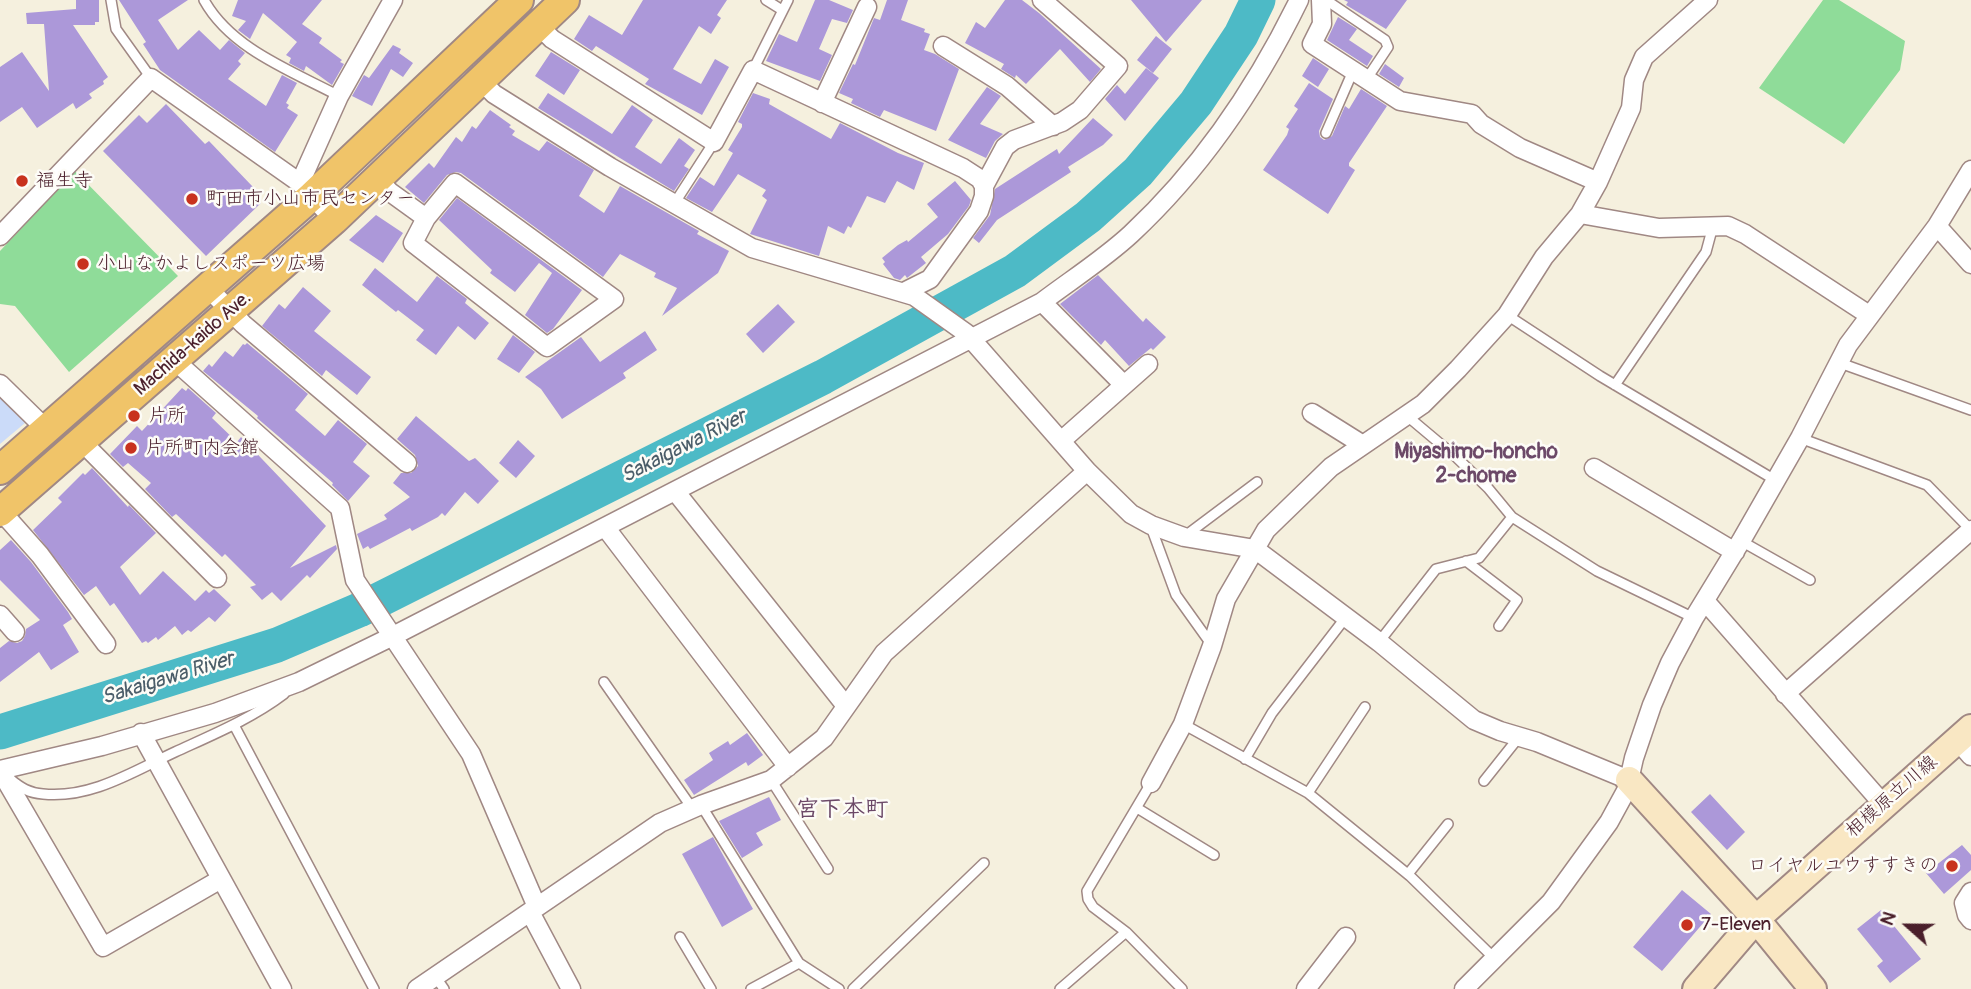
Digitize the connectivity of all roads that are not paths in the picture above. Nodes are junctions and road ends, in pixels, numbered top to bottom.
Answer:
1 (111, 0) edge
2 (204, 0) edge
3 (393, 0) edge
4 (519, 0) edge
5 (565, 0) edge
6 (766, 0) edge
7 (788, 0) edge
8 (1042, 0) edge
9 (1299, 0) edge
10 (1321, 0) edge
11 (1326, 0) edge
12 (1708, 0) edge
13 (867, 7) dead end
14 (782, 10) junction
15 (539, 26) junction
16 (943, 46) dead end
17 (752, 70) junction
18 (1360, 76) junction
19 (151, 78) junction
20 (481, 81) junction
21 (339, 96) junction
22 (822, 103) junction
23 (1053, 126) junction
24 (1326, 133) dead end
25 (714, 142) junction
26 (1971, 170) edge
27 (377, 179) junction
28 (1598, 182) junction
29 (984, 186) junction
30 (306, 189) junction
31 (674, 204) junction
32 (1580, 214) junction
33 (426, 218) junction
34 (334, 220) junction
35 (1713, 226) junction
36 (1937, 226) junction
37 (0, 236) edge
38 (1971, 264) edge
39 (209, 289) junction
40 (909, 294) junction
41 (1042, 302) junction
42 (230, 312) junction
43 (1507, 314) junction
44 (1869, 316) junction
45 (968, 336) junction
46 (174, 360) junction
47 (1840, 363) junction
48 (1148, 364) dead end
49 (0, 384) edge
50 (1615, 384) junction
51 (1124, 385) junction
52 (1971, 410) edge
53 (1312, 413) dead end
54 (1406, 415) junction
55 (47, 430) junction
56 (1800, 438) junction
57 (81, 441) junction
58 (1061, 441) junction
59 (1363, 445) junction
60 (407, 463) dead end
61 (1594, 468) dead end
62 (0, 470) edge
63 (1087, 471) junction
64 (1775, 480) junction
65 (1257, 482) dead end
66 (675, 491) junction
67 (0, 511) edge
68 (1512, 517) junction
69 (1151, 525) junction
70 (605, 527) junction
71 (1971, 530) edge
72 (1184, 537) junction
73 (1738, 546) junction
74 (1255, 549) junction
75 (1466, 561) junction
76 (217, 578) dead end
77 (1810, 580) dead end
78 (1704, 601) junction
79 (0, 615) edge
80 (1346, 617) junction
81 (1694, 618) junction
82 (1499, 626) dead end
83 (15, 632) dead end
84 (390, 632) junction
85 (1379, 642) junction
86 (106, 644) dead end
87 (1212, 646) junction
88 (299, 682) junction
89 (604, 682) dead end
90 (1785, 694) junction
91 (846, 706) junction
92 (1365, 707) dead end
93 (1183, 724) junction
94 (234, 725) junction
95 (141, 733) junction
96 (1519, 737) junction
97 (1966, 741) edge
98 (1245, 759) junction
99 (156, 761) junction
100 (788, 767) junction
101 (0, 770) edge
102 (771, 780) junction
103 (1629, 780) junction
104 (1484, 781) dead end
105 (1151, 783) joint
106 (1308, 793) junction
107 (1883, 804) junction
108 (697, 806) junction
109 (1137, 808) junction
110 (1448, 824) dead end
111 (1214, 855) dead end
112 (984, 863) dead end
113 (828, 869) dead end
114 (1408, 874) junction
115 (221, 879) junction
116 (1971, 892) edge
117 (533, 909) junction
118 (1756, 919) junction
119 (1971, 920) edge
120 (1126, 932) junction
121 (680, 937) dead end
122 (1346, 937) dead end
123 (1495, 959) junction
124 (799, 963) junction
125 (439, 983) edge
126 (282, 989) edge
127 (374, 989) edge
128 (417, 989) edge
129 (571, 989) edge
130 (711, 989) edge
131 (751, 989) edge
132 (839, 989) edge
133 (853, 989) edge
134 (1060, 989) edge
135 (1182, 989) edge
136 (1306, 989) edge
137 (1464, 989) edge
138 (1696, 989) edge
139 (1813, 989) edge

1 - 19 lane
2 - 21 lane
3 - 21 street
4 - 30 main road, Machida-kaido Ave.
5 - 15 main road, Machida-kaido Ave.
6 - 14 lane
7 - 14 lane
8 - 23 street
9 - 41 street
10 - 18 street
11 - 18 lane
12 - 28 street
13 - 22 street
14 - 17 lane
15 - 20 main road, Machida-kaido Ave.
15 - 25 street
16 - 23 street
17 - 22 street
17 - 25 street
18 - 24 lane
18 - 28 street
19 - 30 street
19 - 37 street
20 - 27 main road, Machida-kaido Ave.
20 - 31 street
21 - 30 street
22 - 29 street
23 - 29 street
25 - 31 lane
26 - 36 street
27 - 33 street
27 - 34 main road, Machida-kaido Ave.
28 - 32 street
29 - 40 street
30 - 34 street
30 - 39 main road, Machida-kaido Ave.
31 - 40 street
32 - 35 street
32 - 43 street
33 - 33 street
34 - 42 main road, Machida-kaido Ave.
35 - 44 street
35 - 50 lane
36 - 38 street
36 - 44 street
39 - 42 street
39 - 55 main road, Machida-kaido Ave.
40 - 45 street
41 - 45 street
41 - 51 street
42 - 46 main road, Machida-kaido Ave.
42 - 60 street
43 - 50 lane
43 - 54 street
44 - 47 street
45 - 58 street
45 - 66 street
46 - 57 main road, Machida-kaido Ave.
46 - 84 street
47 - 52 lane
47 - 56 street
48 - 51 street
49 - 55 street
50 - 64 lane
51 - 58 street
53 - 59 street
54 - 59 street
54 - 68 lane
55 - 62 main road, Machida-kaido Ave.
56 - 64 street
56 - 71 lane
57 - 67 main road, Machida-kaido Ave.
57 - 76 street
58 - 63 street
59 - 74 street
61 - 73 street
63 - 69 street
63 - 91 street
64 - 73 street
65 - 72 lane
66 - 70 street
66 - 91 street
67 - 86 street
68 - 75 lane
68 - 81 lane
69 - 72 street
69 - 87 lane
70 - 84 street
70 - 100 street
71 - 90 street
72 - 74 street
73 - 77 lane
73 - 78 street
74 - 80 street
74 - 87 street
75 - 82 lane
75 - 85 lane
78 - 81 street
78 - 90 street
79 - 83 street
80 - 85 street
80 - 98 lane
81 - 103 street
84 - 88 street
84 - 117 street
85 - 96 street
87 - 93 street
88 - 94 lane
88 - 95 street
89 - 108 lane
90 - 107 street
91 - 100 street
92 - 106 lane
93 - 98 lane
93 - 105 street
94 - 99 lane
94 - 127 lane
95 - 99 street
95 - 101 street
96 - 103 street
96 - 104 lane
97 - 107 main road, 相模原立川線
98 - 106 lane
99 - 101 lane
99 - 115 street
100 - 102 street
101 - 115 street
102 - 108 street
102 - 113 lane
103 - 118 main road
103 - 123 street
105 - 109 lane
106 - 114 lane
107 - 118 main road, 相模原立川線
108 - 117 street
108 - 124 lane
109 - 111 lane
109 - 120 lane
110 - 114 lane
112 - 133 lane
114 - 123 lane
115 - 126 street
116 - 119 street
117 - 125 street
117 - 129 street
118 - 138 main road, 相模原立川線
118 - 139 main road
120 - 134 lane
120 - 135 lane
121 - 130 lane
122 - 136 street
123 - 137 street
124 - 131 lane
124 - 132 lane
125 - 128 street

